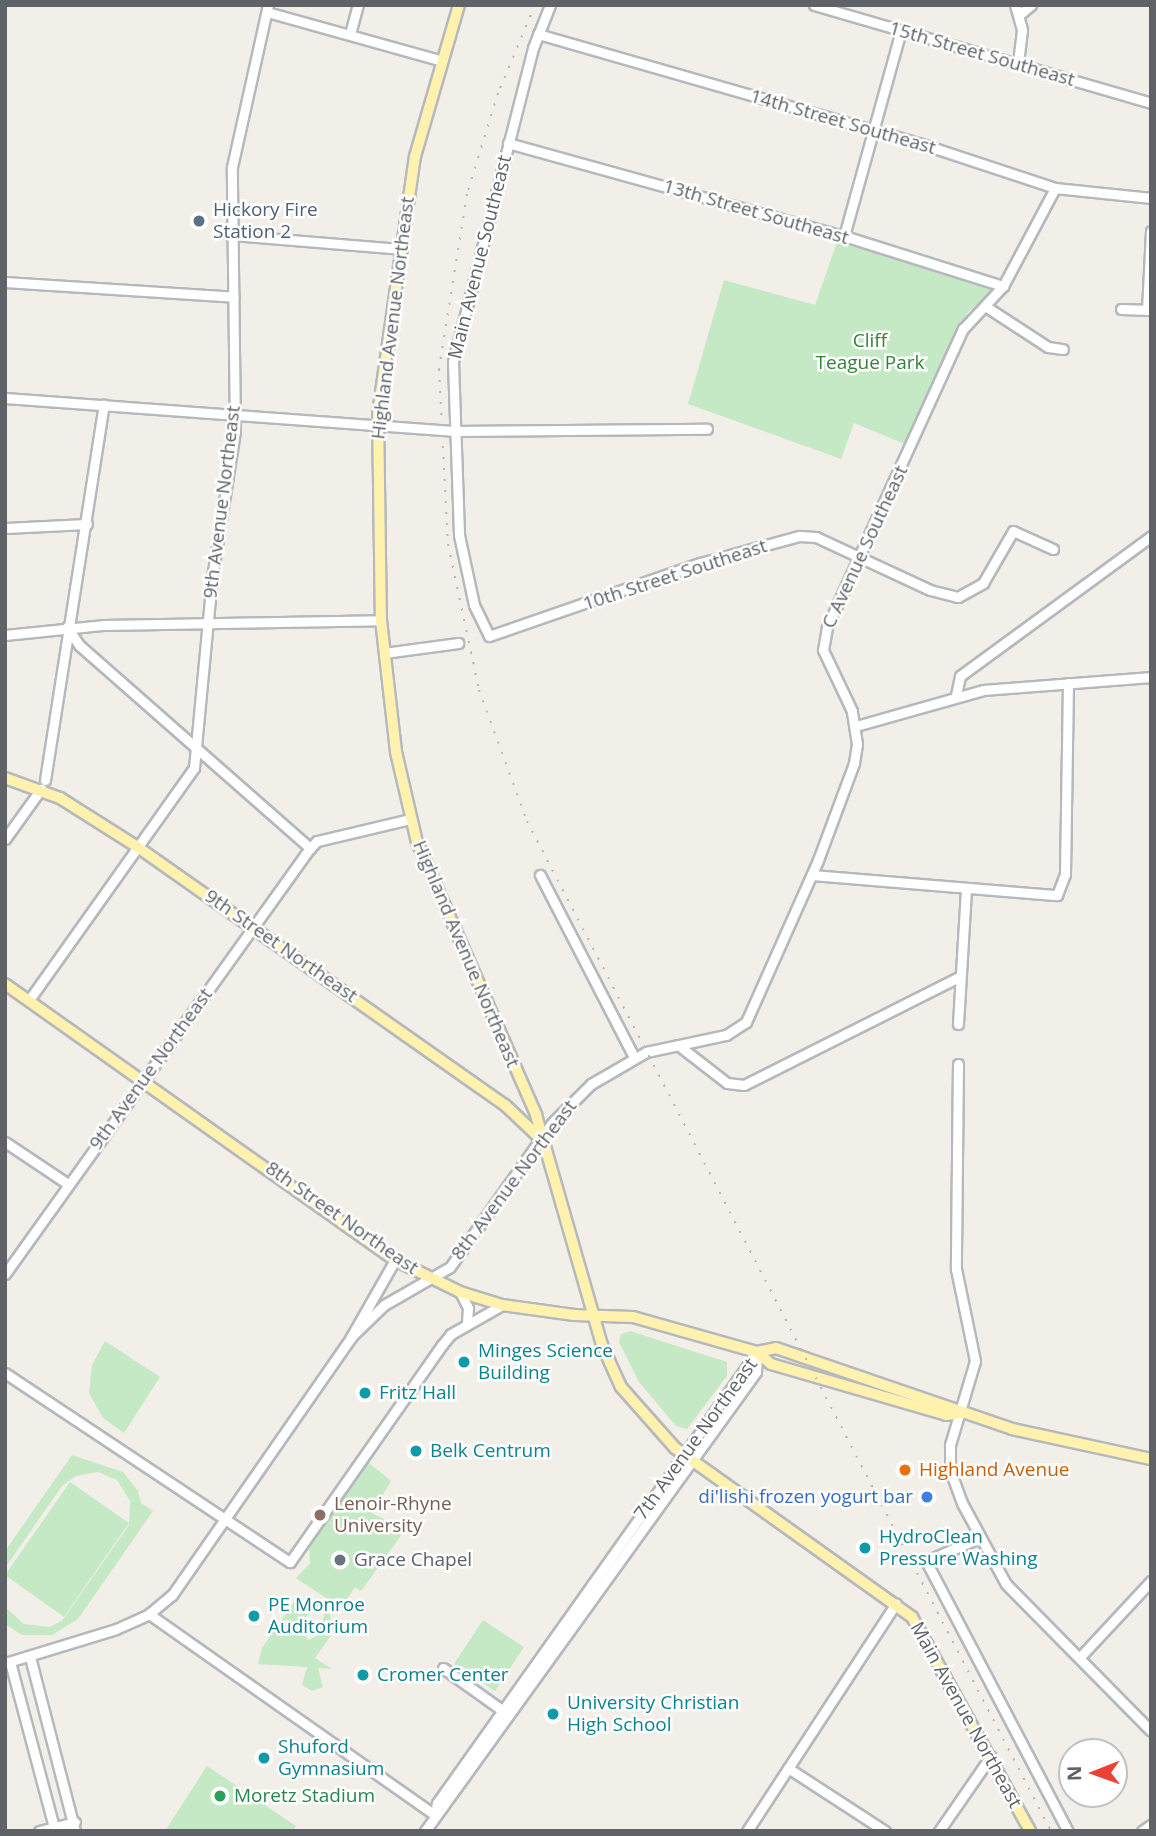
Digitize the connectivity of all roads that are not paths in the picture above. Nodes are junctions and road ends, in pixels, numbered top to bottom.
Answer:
1 (358, 5) edge
2 (459, 5) edge
3 (550, 5) edge
4 (814, 5) edge
5 (1031, 5) edge
6 (267, 9) edge
7 (1017, 10) edge
8 (901, 31) junction
9 (349, 34) junction
10 (538, 34) junction
11 (442, 61) junction
12 (1018, 65) junction
13 (1151, 103) edge
14 (875, 131) junction
15 (508, 143) junction
16 (1055, 188) junction
17 (1151, 198) edge
18 (1151, 231) edge
19 (231, 235) junction
20 (844, 236) junction
21 (401, 249) junction
22 (5, 282) edge
23 (1003, 286) junction
24 (234, 297) junction
25 (985, 306) junction
26 (1121, 309) dead end
27 (1149, 310) edge
28 (1063, 349) dead end
29 (5, 398) edge
30 (104, 405) junction
31 (236, 415) junction
32 (377, 426) junction
33 (707, 429) dead end
34 (453, 431) junction
35 (87, 524) junction
36 (5, 528) edge
37 (1151, 536) edge
38 (1053, 549) dead end
39 (860, 558) junction
40 (381, 620) junction
41 (207, 623) junction
42 (67, 627) junction
43 (5, 635) edge
44 (489, 636) joint
45 (458, 643) dead end
46 (384, 653) junction
47 (1151, 677) edge
48 (1068, 683) junction
49 (956, 695) junction
50 (856, 726) junction
51 (197, 750) junction
52 (5, 778) edge
53 (43, 785) junction
54 (410, 819) junction
55 (5, 839) edge
56 (139, 848) junction
57 (310, 848) junction
58 (812, 874) junction
59 (540, 875) dead end
60 (966, 888) junction
61 (254, 926) junction
62 (959, 978) junction
63 (5, 984) edge
64 (29, 1000) junction
65 (958, 1024) dead end
66 (678, 1045) junction
67 (646, 1052) joint
68 (634, 1057) junction
69 (958, 1064) dead end
70 (142, 1079) junction
71 (542, 1140) junction
72 (5, 1142) edge
73 (68, 1184) junction
74 (395, 1260) junction
75 (5, 1274) edge
76 (430, 1279) junction
77 (460, 1292) junction
78 (502, 1305) junction
79 (593, 1316) junction
80 (467, 1323) junction
81 (351, 1337) junction
82 (757, 1352) junction
83 (5, 1373) edge
84 (962, 1413) junction
85 (688, 1456) junction
86 (1151, 1459) edge
87 (226, 1521) junction
88 (979, 1538) junction
89 (1151, 1581) edge
90 (896, 1603) junction
91 (149, 1614) junction
92 (1081, 1656) junction
93 (30, 1657) junction
94 (8, 1663) edge
95 (443, 1668) dead end
96 (506, 1714) junction
97 (1151, 1731) edge
98 (991, 1756) junction
99 (788, 1768) junction
100 (435, 1815) junction
101 (1151, 1825) edge
102 (75, 1826) edge
103 (55, 1828) edge
104 (39, 1831) edge
105 (425, 1831) edge
106 (747, 1831) edge
107 (885, 1831) edge
108 (939, 1831) edge
109 (1030, 1831) edge
110 (1068, 1831) edge
111 (1142, 1831) edge

1 - 9 street
2 - 11 main road, Highland Avenue Northeast
3 - 10 street, Main Avenue Southeast
4 - 8 street, 15th Street Southeast
5 - 7 street
6 - 9 street
6 - 19 street, 9th Avenue Northeast
7 - 12 street
8 - 12 street, 15th Street Southeast
8 - 14 street
9 - 11 street
10 - 14 street, 14th Street Southeast
10 - 15 street, Main Avenue Southeast
11 - 21 main road, Highland Avenue Northeast
12 - 13 street, 15th Street Southeast
14 - 16 street, 14th Street Southeast
14 - 20 street
15 - 20 street, 13th Street Southeast
15 - 34 street, Main Avenue Southeast
16 - 17 street, 14th Street Southeast
16 - 23 street, C Avenue Southeast
18 - 27 street
19 - 21 street
19 - 24 street, 9th Avenue Northeast
20 - 23 street, 13th Street Southeast
21 - 32 main road, Highland Avenue Northeast
22 - 24 street
23 - 25 street, C Avenue Southeast
24 - 31 street, 9th Avenue Northeast
25 - 28 street
25 - 39 street, C Avenue Southeast
26 - 27 street
29 - 30 street
30 - 31 street
30 - 35 street
31 - 32 street
31 - 41 street, 9th Avenue Northeast
32 - 34 street
32 - 40 main road, Highland Avenue Northeast
33 - 34 street
34 - 44 street, Main Avenue Southeast
35 - 36 street
35 - 42 street
37 - 49 street
38 - 39 street, 10th Street Southeast
39 - 44 street, 10th Street Southeast
39 - 50 street, C Avenue Southeast
40 - 41 street
40 - 46 main road, Highland Avenue Northeast
41 - 42 street
41 - 51 street, 9th Avenue Northeast
42 - 43 street
42 - 51 street
42 - 53 street
45 - 46 street
46 - 54 main road, Highland Avenue Northeast
47 - 48 street
48 - 49 street
48 - 60 street
49 - 50 street
50 - 58 street, C Avenue Southeast
51 - 56 street, 9th Avenue Northeast
51 - 57 street
52 - 53 main road, 9th Street Northeast
53 - 55 street
53 - 56 main road, 9th Street Northeast
54 - 57 street
54 - 71 main road, Highland Avenue Northeast
56 - 61 main road, 9th Street Northeast
56 - 64 street, 9th Avenue Northeast
57 - 61 street, 9th Avenue Northeast
58 - 60 street
58 - 66 street, C Avenue Southeast
59 - 68 street
60 - 62 street
61 - 70 street, 9th Avenue Northeast
61 - 71 main road, 9th Street Northeast
62 - 65 street
62 - 66 street
63 - 64 main road, 8th Street Northeast
64 - 70 main road, 8th Street Northeast
66 - 67 street, C Avenue Southeast
67 - 68 street, 8th Avenue Northeast
68 - 71 street, 8th Avenue Northeast
69 - 84 street
70 - 73 street, 9th Avenue Northeast
70 - 74 main road, 8th Street Northeast
71 - 76 street, 8th Avenue Northeast
71 - 79 main road, Highland Avenue Northeast
72 - 73 street
73 - 75 street, 9th Avenue Northeast
74 - 76 main road, 8th Street Northeast
74 - 81 street
76 - 77 main road, 8th Street Northeast
76 - 81 street, 8th Avenue Northeast
77 - 78 main road, 8th Street Northeast
77 - 80 street
78 - 79 main road, 8th Street Northeast
78 - 80 street
79 - 82 main road, 8th Street Northeast
79 - 85 main road
80 - 87 street
81 - 87 street
82 - 84 main road
82 - 84 main road
82 - 85 street, 7th Avenue Northeast
83 - 87 street
84 - 86 main road
84 - 88 street
85 - 90 main road
85 - 96 street, 7th Avenue Northeast
87 - 91 street
88 - 92 street
88 - 110 street
89 - 92 street
90 - 98 main road, Main Avenue Northeast
90 - 99 street
91 - 93 street
91 - 100 street
92 - 97 street
93 - 94 street
93 - 102 street
94 - 103 street
95 - 96 street
96 - 100 street, 7th Avenue Northeast
98 - 108 street
98 - 109 main road, Main Avenue Northeast
99 - 106 street
99 - 107 street
100 - 105 street, 7th Avenue Northeast
101 - 111 street
102 - 103 street
103 - 104 street

